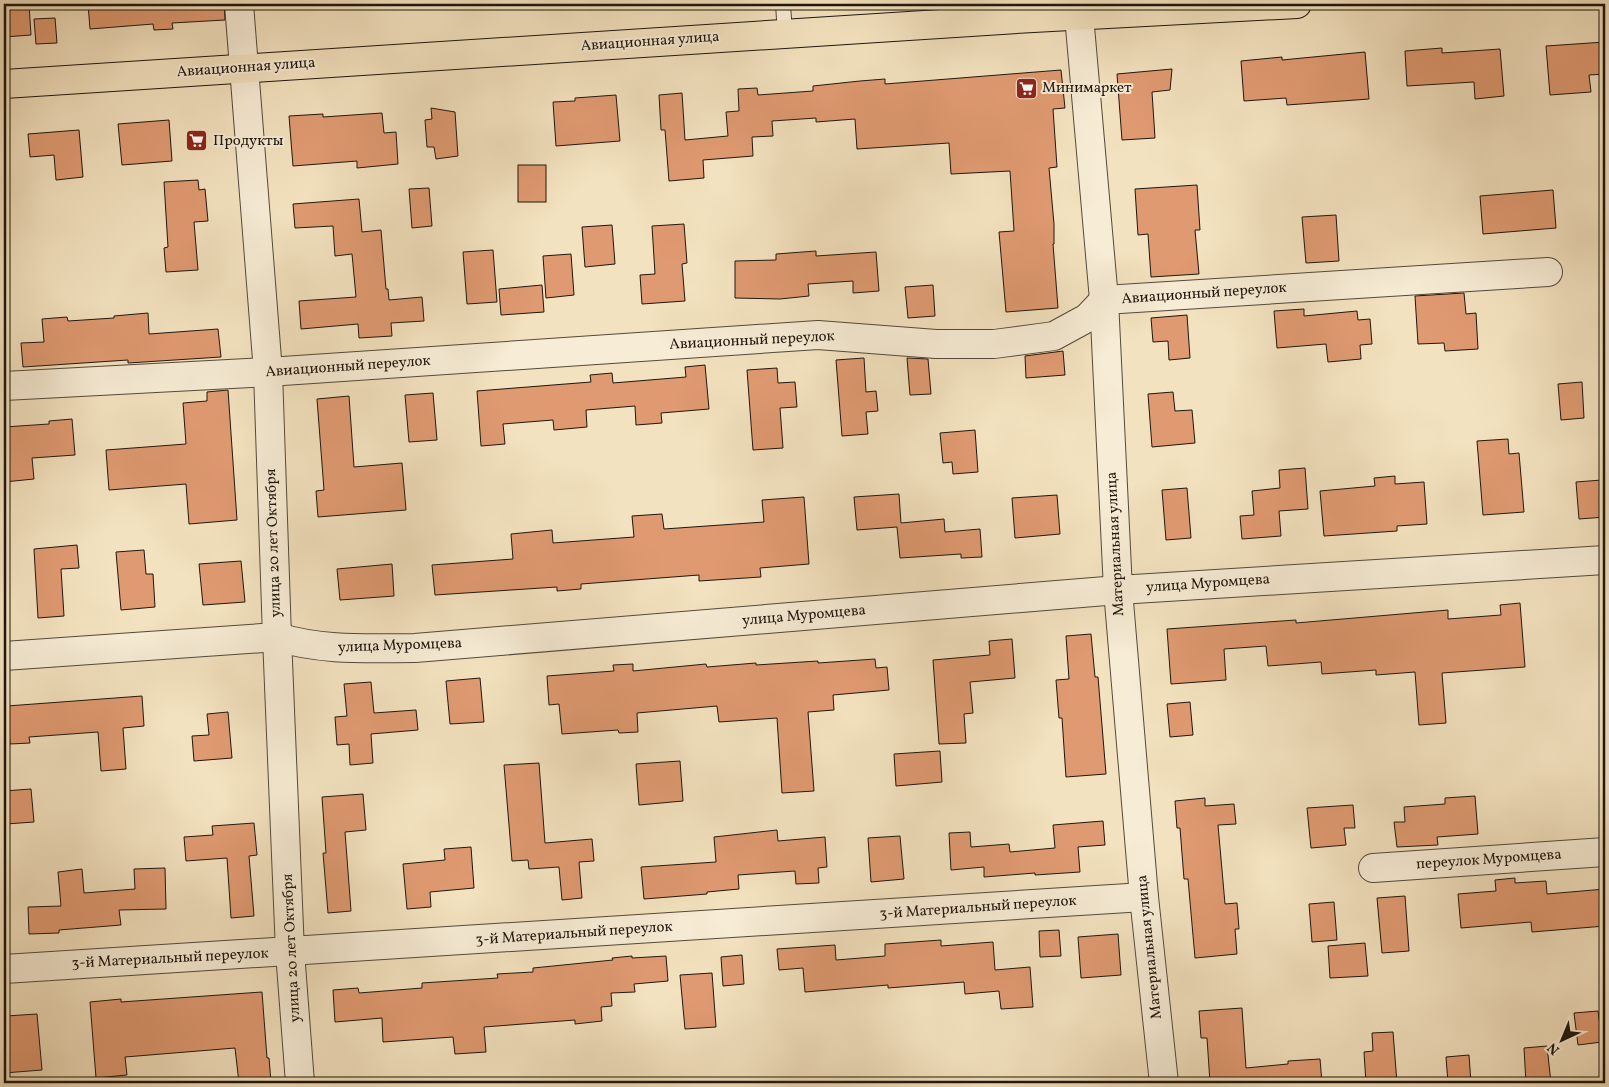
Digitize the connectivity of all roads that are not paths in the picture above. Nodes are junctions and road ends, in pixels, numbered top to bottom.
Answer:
1 (239, 4) edge
2 (783, 4) edge
3 (1297, 4) edge
4 (1079, 9) edge
5 (785, 34) junction
6 (244, 68) junction
7 (4, 84) edge
8 (1548, 272) dead end
9 (1104, 300) junction
10 (268, 372) junction
11 (4, 386) edge
12 (1605, 560) edge
13 (1118, 590) junction
14 (277, 637) junction
15 (4, 656) edge
16 (1605, 852) edge
17 (1373, 868) dead end
18 (1144, 897) junction
19 (290, 952) junction
20 (4, 969) edge
21 (300, 1083) edge
22 (1164, 1083) edge

1 - 6 street, улица 20 лет Октября
2 - 5 lane
3 - 4 main road, Авиационная улица
4 - 5 main road, Авиационная улица
4 - 9 street, Материальная улица
5 - 6 main road, Авиационная улица
6 - 7 main road, Авиационная улица
6 - 10 street, улица 20 лет Октября
8 - 9 street, Авиационный переулок
9 - 10 street, Авиационный переулок
9 - 13 street, Материальная улица
10 - 11 street, Авиационный переулок
10 - 14 street, улица 20 лет Октября
12 - 13 street, улица Муромцева
13 - 14 street, улица Муромцева
13 - 18 street, Материальная улица
14 - 15 street, улица Муромцева
14 - 19 street, улица 20 лет Октября
16 - 17 street, переулок Муромцева
18 - 19 street, 3-й Материальный переулок
18 - 22 street, Материальная улица
19 - 20 street, 3-й Материальный переулок
19 - 21 street, улица 20 лет Октября

